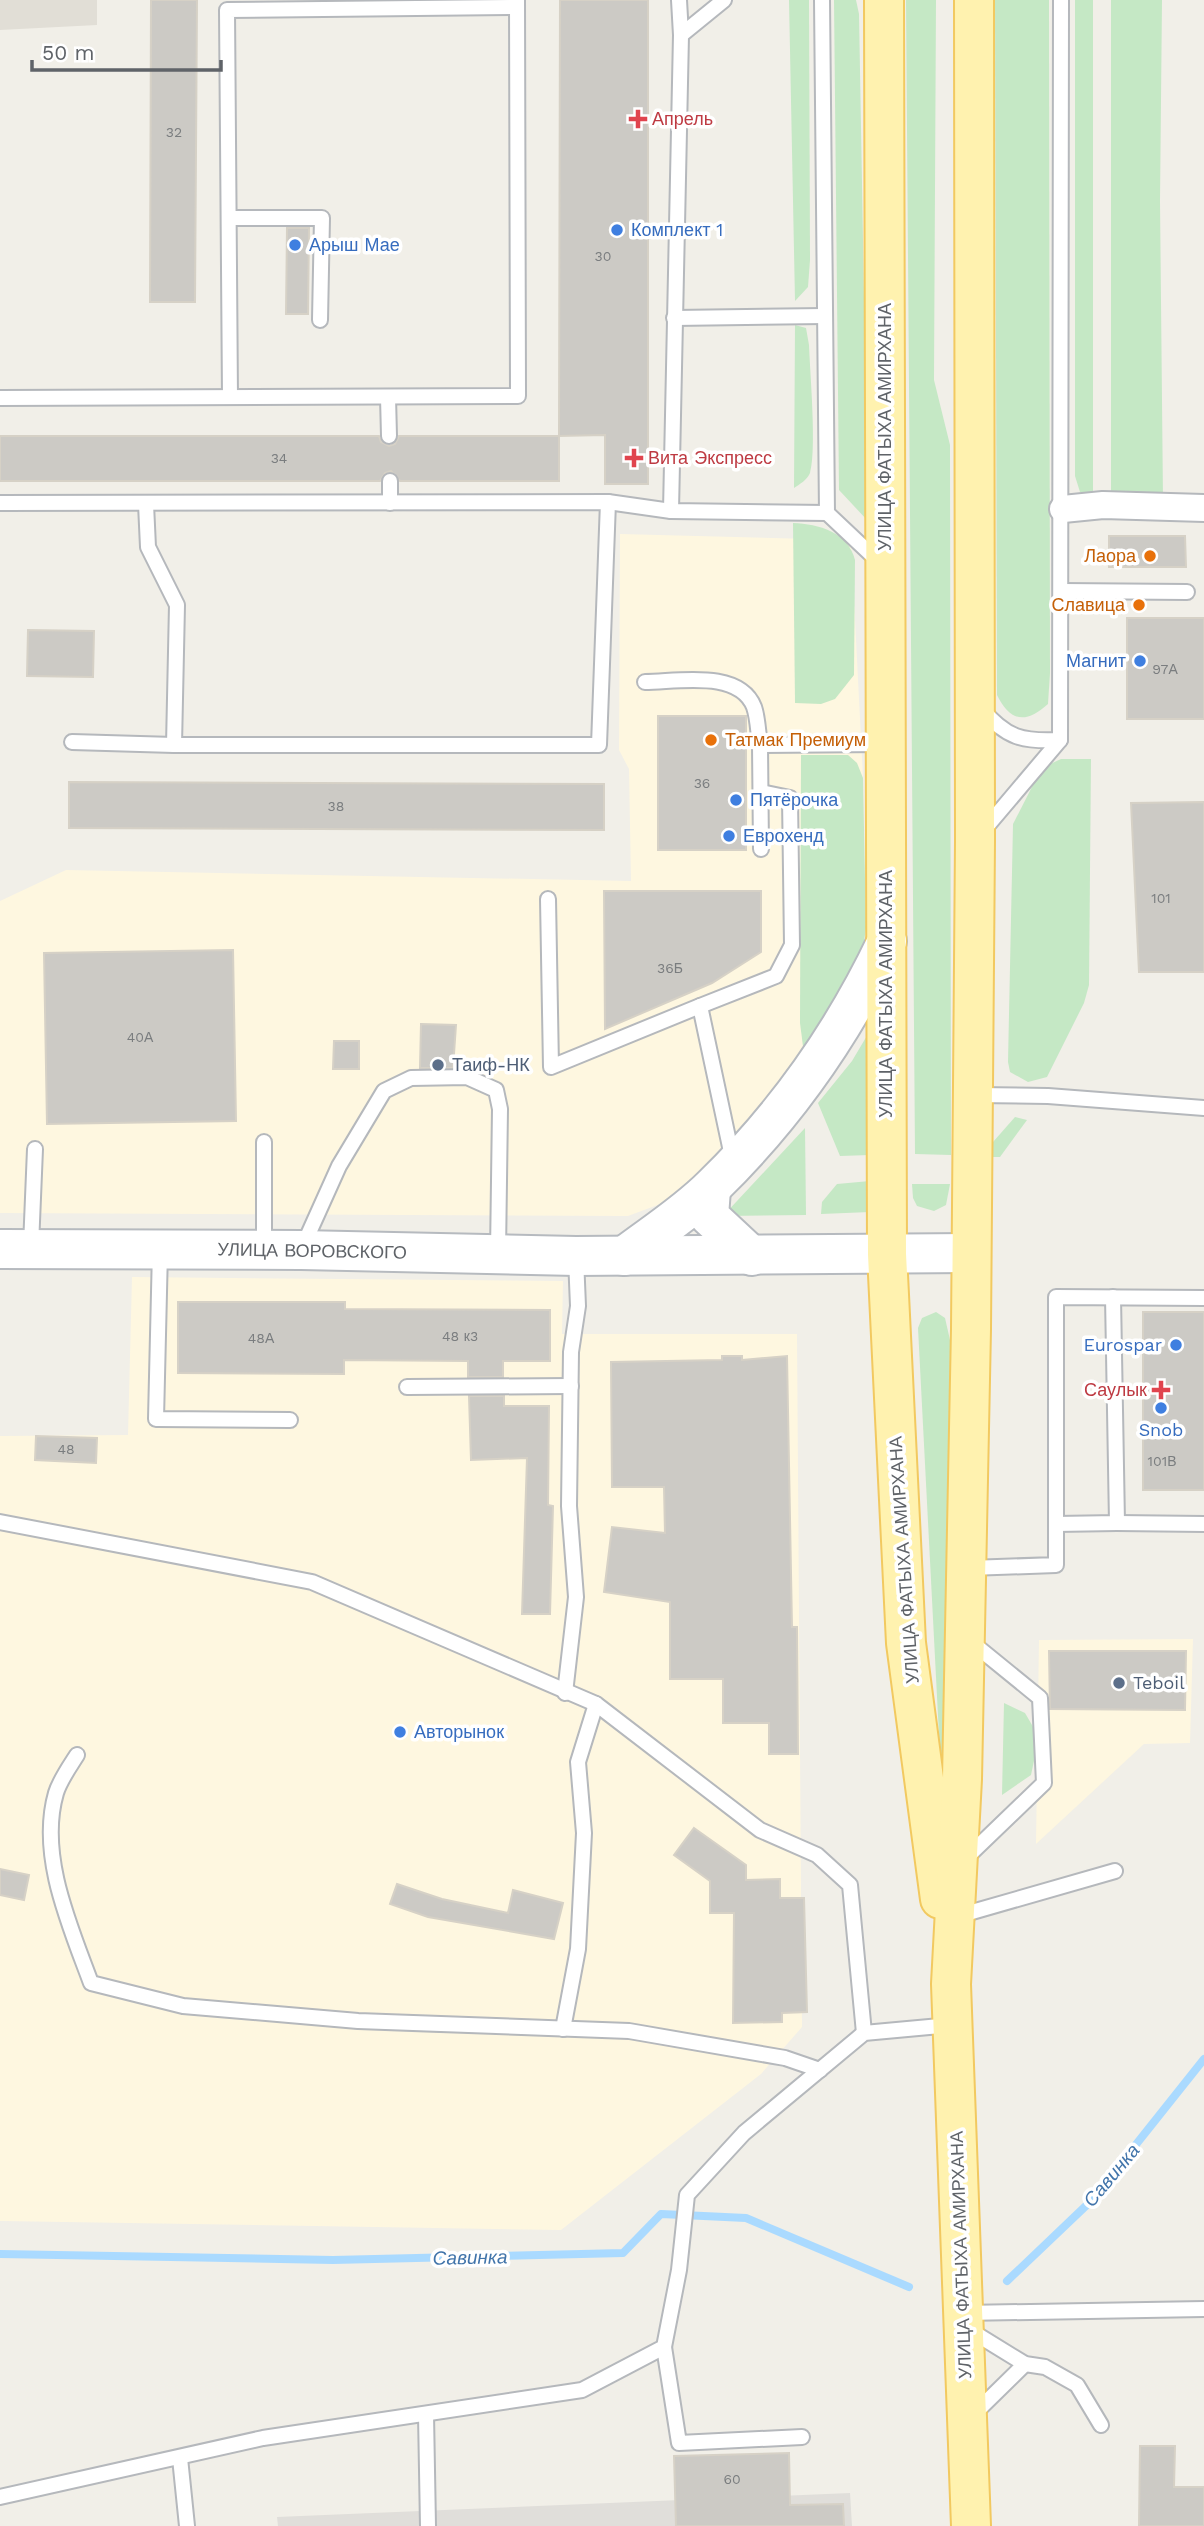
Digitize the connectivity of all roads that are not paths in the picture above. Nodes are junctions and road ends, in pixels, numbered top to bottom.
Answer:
1 (679, 0) edge
2 (724, 0) edge
3 (822, 0) edge
4 (884, 0) edge
5 (974, 0) edge
6 (1061, 0) edge
7 (517, 4) edge
8 (681, 35) junction
9 (229, 218) junction
10 (825, 316) junction
11 (674, 318) junction
12 (320, 320) dead end
13 (230, 397) junction
14 (388, 397) junction
15 (0, 398) edge
16 (389, 436) dead end
17 (390, 481) dead end
18 (608, 502) junction
19 (0, 503) edge
20 (390, 503) junction
21 (146, 504) junction
22 (1204, 508) edge
23 (1063, 509) junction
24 (671, 510) junction
25 (827, 513) junction
26 (885, 568) junction
27 (1062, 592) junction
28 (1187, 592) dead end
29 (645, 682) dead end
30 (974, 699) junction
31 (1060, 740) junction
32 (72, 742) dead end
33 (886, 744) junction
34 (174, 745) junction
35 (760, 745) junction
36 (761, 792) junction
37 (975, 841) junction
38 (761, 849) dead end
39 (548, 899) dead end
40 (887, 941) junction
41 (700, 1006) junction
42 (972, 1095) junction
43 (1204, 1108) edge
44 (264, 1142) dead end
45 (35, 1149) dead end
46 (722, 1176) junction
47 (16, 1249) edge
48 (160, 1249) junction
49 (264, 1249) junction
50 (302, 1250) junction
51 (971, 1253) junction
52 (498, 1254) junction
53 (887, 1254) junction
54 (576, 1256) junction
55 (624, 1256) junction
56 (752, 1256) junction
57 (1113, 1297) junction
58 (1204, 1298) edge
59 (571, 1386) junction
60 (407, 1387) dead end
61 (290, 1420) dead end
62 (0, 1522) edge
63 (1117, 1523) junction
64 (1056, 1524) junction
65 (1204, 1524) edge
66 (967, 1568) junction
67 (965, 1637) junction
68 (565, 1693) junction
69 (596, 1704) junction
70 (77, 1755) dead end
71 (959, 1865) junction
72 (1115, 1871) dead end
73 (956, 1916) junction
74 (951, 1984) junction
75 (952, 2025) junction
76 (563, 2029) junction
77 (864, 2033) junction
78 (820, 2070) junction
79 (1204, 2309) edge
80 (964, 2320) junction
81 (664, 2347) junction
82 (1026, 2364) junction
83 (426, 2414) junction
84 (966, 2422) junction
85 (1101, 2425) dead end
86 (802, 2437) dead end
87 (180, 2458) junction
88 (0, 2497) edge
89 (187, 2526) edge
90 (428, 2526) edge
91 (971, 2526) edge

1 - 8 lane
2 - 8 lane
3 - 10 lane
4 - 26 main road, УЛИЦА ФАТЫХА АМИРХАНА
5 - 30 main road, УЛИЦА ФАТЫХА АМИРХАНА
6 - 23 lane
7 - 9 lane
7 - 14 lane
8 - 11 lane
9 - 12 lane
9 - 13 lane
10 - 11 lane
10 - 25 lane
11 - 24 lane
13 - 14 lane
13 - 15 lane
14 - 16 lane
17 - 20 lane
18 - 20 lane
18 - 24 lane
18 - 34 lane
19 - 21 lane
20 - 21 lane
21 - 34 lane
22 - 23 street
23 - 27 lane
24 - 25 lane
25 - 26 lane
26 - 33 main road, УЛИЦА ФАТЫХА АМИРХАНА
27 - 28 lane
27 - 31 lane
29 - 35 lane
30 - 31 lane
30 - 37 main road, УЛИЦА ФАТЫХА АМИРХАНА
31 - 37 lane
32 - 34 lane
33 - 35 lane
33 - 40 main road, УЛИЦА ФАТЫХА АМИРХАНА
35 - 36 lane
36 - 38 lane
36 - 41 lane
37 - 42 main road, УЛИЦА ФАТЫХА АМИРХАНА
39 - 41 lane
40 - 46 street
40 - 53 main road, УЛИЦА ФАТЫХА АМИРХАНА
41 - 46 lane
42 - 43 lane
42 - 51 main road, УЛИЦА ФАТЫХА АМИРХАНА
44 - 49 lane
45 - 47 lane
46 - 55 street
46 - 56 street
47 - 48 street, УЛИЦА ВОРОВСКОГО
48 - 49 street, УЛИЦА ВОРОВСКОГО
48 - 61 lane
49 - 50 street, УЛИЦА ВОРОВСКОГО
50 - 52 street, УЛИЦА ВОРОВСКОГО
50 - 52 lane
51 - 53 street, УЛИЦА ВОРОВСКОГО
51 - 66 main road, УЛИЦА ФАТЫХА АМИРХАНА
52 - 54 street, УЛИЦА ВОРОВСКОГО
53 - 56 street, УЛИЦА ВОРОВСКОГО
53 - 74 main road, УЛИЦА ФАТЫХА АМИРХАНА
54 - 55 street, УЛИЦА ВОРОВСКОГО
54 - 59 lane
55 - 56 street, УЛИЦА ВОРОВСКОГО
57 - 58 lane
57 - 63 lane
57 - 64 lane
59 - 60 lane
59 - 68 lane
62 - 68 lane
63 - 64 lane
63 - 65 lane
64 - 66 lane
66 - 67 main road, УЛИЦА ФАТЫХА АМИРХАНА
67 - 71 main road, УЛИЦА ФАТЫХА АМИРХАНА
67 - 71 lane
68 - 69 lane
69 - 76 lane
69 - 77 lane
70 - 76 lane
71 - 73 main road, УЛИЦА ФАТЫХА АМИРХАНА
72 - 73 lane
73 - 74 main road, УЛИЦА ФАТЫХА АМИРХАНА
74 - 75 main road, УЛИЦА ФАТЫХА АМИРХАНА
75 - 77 lane
75 - 80 main road, УЛИЦА ФАТЫХА АМИРХАНА
76 - 78 lane
77 - 78 lane
78 - 81 lane
79 - 80 lane
80 - 82 lane
80 - 84 main road, УЛИЦА ФАТЫХА АМИРХАНА
81 - 83 lane
81 - 86 lane
82 - 84 lane
82 - 85 lane
83 - 87 lane
83 - 90 lane
84 - 91 main road, УЛИЦА ФАТЫХА АМИРХАНА
87 - 88 lane
87 - 89 lane

